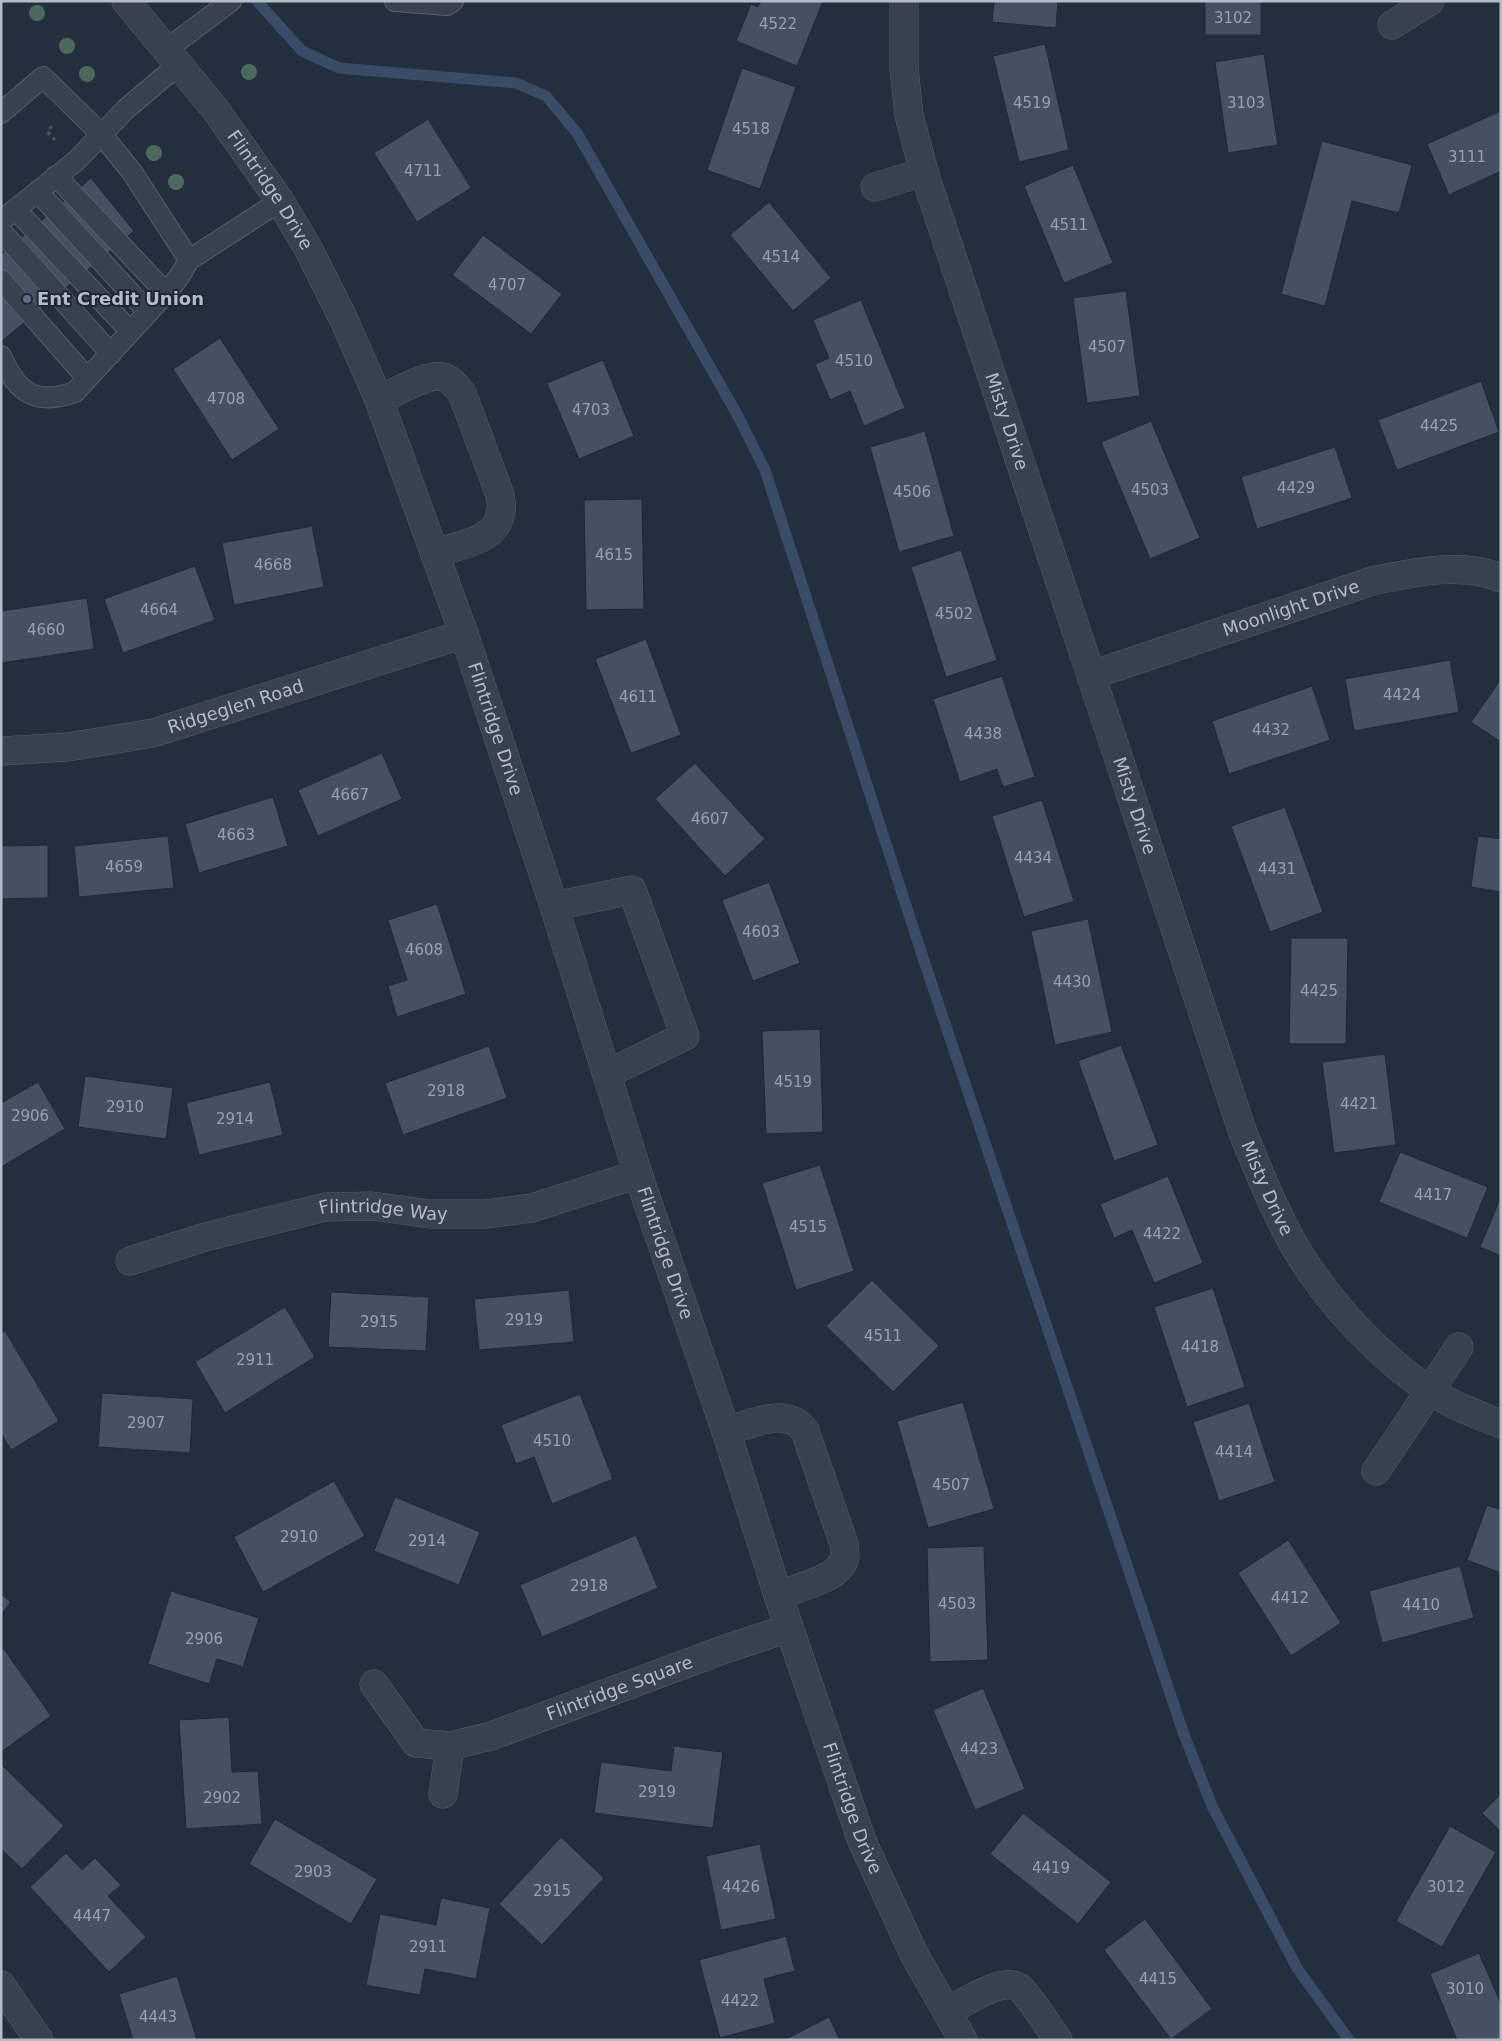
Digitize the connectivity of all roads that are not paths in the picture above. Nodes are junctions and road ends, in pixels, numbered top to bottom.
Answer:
1 (126, 1) edge
2 (230, 1) edge
3 (395, 1) edge
4 (453, 1) edge
5 (904, 1) edge
6 (1430, 1) edge
7 (1392, 25) dead end
8 (173, 57) junction
9 (1, 113) edge
10 (101, 134) junction
11 (924, 172) junction
12 (56, 176) junction
13 (875, 187) dead end
14 (38, 192) junction
15 (280, 201) junction
16 (9, 216) edge
17 (1, 231) edge
18 (189, 260) junction
19 (1, 280) edge
20 (166, 293) junction
21 (148, 312) junction
22 (130, 331) junction
23 (110, 354) junction
24 (1, 356) edge
25 (87, 378) junction
26 (379, 400) junction
27 (435, 553) junction
28 (1499, 569) edge
29 (464, 634) junction
30 (1092, 675) junction
31 (1, 751) edge
32 (554, 906) junction
33 (607, 1074) junction
34 (638, 1174) junction
35 (130, 1261) dead end
36 (1459, 1347) dead end
37 (1429, 1390) junction
38 (1501, 1424) edge
39 (726, 1432) junction
40 (1376, 1471) dead end
41 (778, 1595) junction
42 (789, 1628) junction
43 (374, 1684) dead end
44 (450, 1746) junction
45 (443, 1794) dead end
46 (1, 1984) edge
47 (947, 2012) junction
48 (39, 2040) edge
49 (963, 2040) edge
50 (1058, 2040) edge

1 - 8 street, Flintridge Drive
2 - 8 lane
3 - 4 lane
5 - 11 street, Misty Drive
6 - 7 street
8 - 10 lane
8 - 15 street, Flintridge Drive
9 - 10 lane
10 - 12 lane
10 - 18 lane
11 - 13 street
11 - 30 street, Misty Drive
12 - 14 lane
12 - 20 lane
14 - 16 lane
14 - 21 lane
15 - 18 lane
15 - 26 street, Flintridge Drive
16 - 22 lane
17 - 23 lane
18 - 20 lane
19 - 25 lane
20 - 21 lane
21 - 22 lane
22 - 23 lane
23 - 25 lane
24 - 25 lane
26 - 27 street, Flintridge Drive
26 - 27 street
27 - 29 street, Flintridge Drive
28 - 30 street, Moonlight Drive
29 - 31 street, Ridgeglen Road
29 - 32 street, Flintridge Drive
30 - 37 street, Misty Drive
32 - 33 street, Flintridge Drive
32 - 33 street
33 - 34 street, Flintridge Drive
34 - 35 street, Flintridge Way
34 - 39 street, Flintridge Drive
36 - 37 street
37 - 38 street, Misty Drive
37 - 40 street
39 - 41 street, Flintridge Drive
39 - 41 street
41 - 42 street, Flintridge Drive
42 - 44 street, Flintridge Square
42 - 47 street, Flintridge Drive
43 - 44 street, Flintridge Square
44 - 45 street
46 - 48 street
47 - 49 street, Flintridge Drive
47 - 50 street

